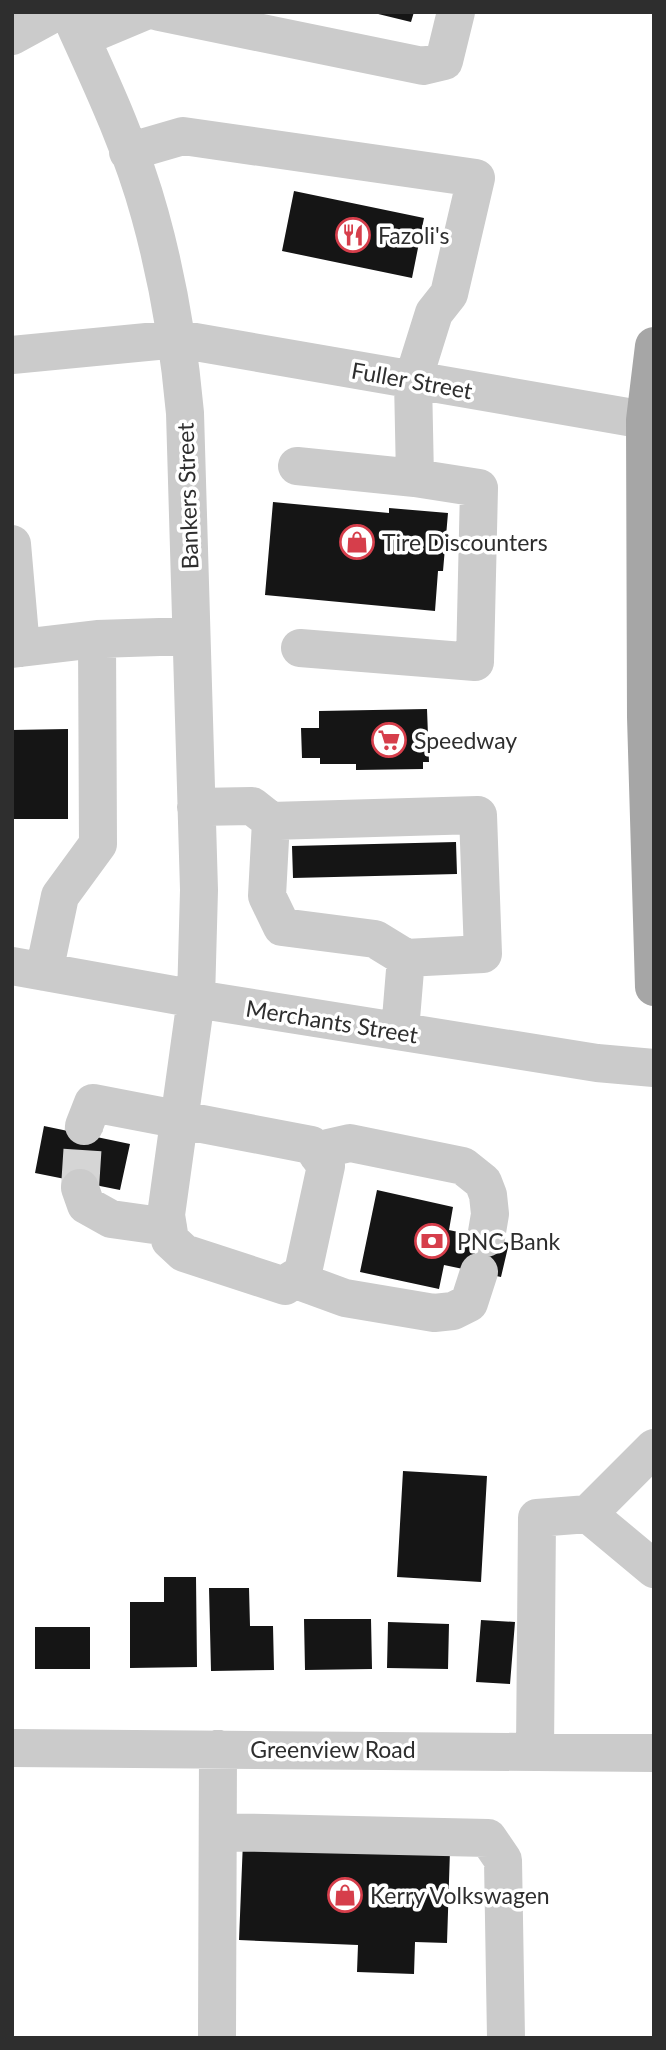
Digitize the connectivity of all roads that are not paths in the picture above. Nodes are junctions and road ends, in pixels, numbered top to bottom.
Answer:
1 (143, 12) edge
2 (159, 12) edge
3 (456, 12) edge
4 (69, 21) edge
5 (12, 36) edge
6 (128, 152) junction
7 (178, 339) junction
8 (654, 346) edge
9 (12, 355) edge
10 (413, 380) junction
11 (645, 420) junction
12 (297, 466) dead end
13 (415, 478) junction
14 (12, 544) edge
15 (191, 636) junction
16 (97, 639) junction
17 (17, 648) edge
18 (300, 648) dead end
19 (196, 807) junction
20 (271, 821) junction
21 (405, 958) junction
22 (28, 969) edge
23 (654, 987) edge
24 (196, 999) junction
25 (400, 1031) junction
26 (654, 1068) edge
27 (179, 1120) junction
28 (84, 1126) tunnel mouth
29 (318, 1156) junction
30 (80, 1188) tunnel mouth
31 (168, 1227) junction
32 (293, 1279) junction
33 (654, 1448) edge
34 (588, 1514) junction
35 (654, 1569) edge
36 (12, 1748) edge
37 (218, 1749) junction
38 (535, 1751) junction
39 (654, 1753) edge
40 (218, 1832) junction
41 (217, 2038) edge
42 (506, 2038) edge

1 - 4 street
2 - 3 street
4 - 5 street
4 - 6 street, Bankers Street
6 - 7 street, Bankers Street
6 - 10 street
7 - 9 street, Fuller Street
7 - 10 street, Fuller Street
7 - 15 street, Bankers Street
8 - 11 main road
10 - 11 street, Fuller Street
10 - 13 street
11 - 23 main road
12 - 13 street
13 - 18 street
14 - 17 street
15 - 16 street
15 - 19 street, Bankers Street
16 - 17 street
16 - 22 street
19 - 20 street
19 - 24 street, Bankers Street
20 - 21 street
20 - 21 street
21 - 25 street
22 - 24 street, Merchants Street
24 - 25 street, Merchants Street
24 - 27 street, Bankers Street
25 - 26 street, Merchants Street
27 - 28 street
27 - 29 street
27 - 31 street, Bankers Street
29 - 32 street
29 - 32 street
30 - 31 street
31 - 32 street
33 - 34 street
34 - 35 street
34 - 38 street
36 - 37 street, Greenview Road
37 - 38 street, Greenview Road
37 - 40 street
38 - 39 street, Greenview Road
40 - 41 street
40 - 42 street

